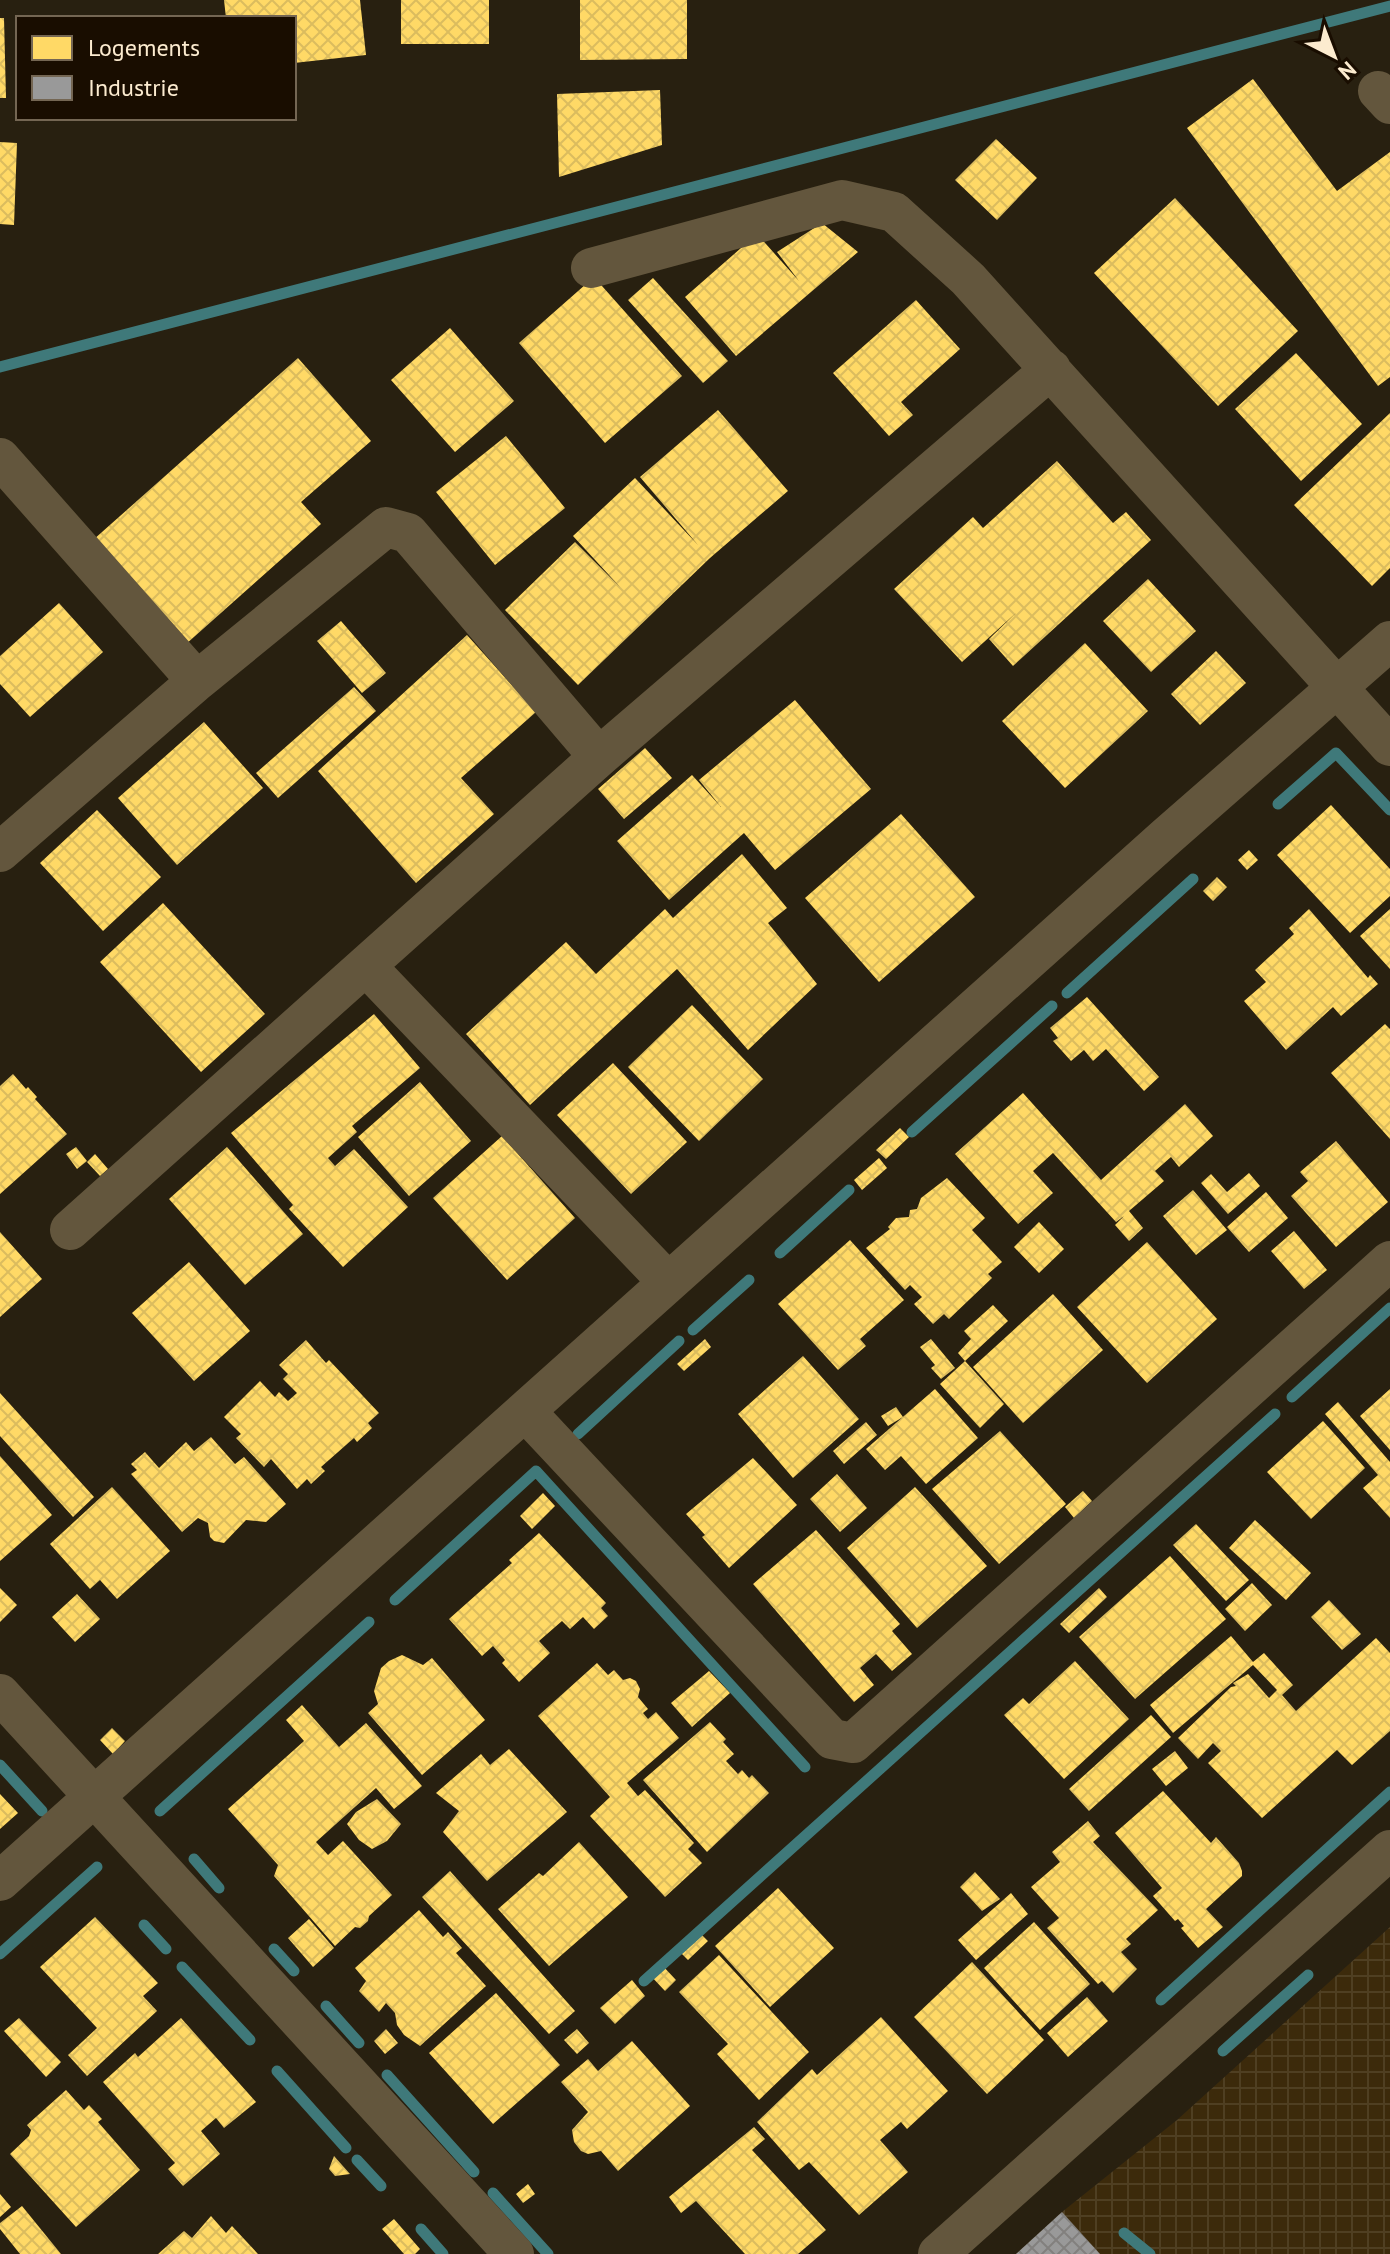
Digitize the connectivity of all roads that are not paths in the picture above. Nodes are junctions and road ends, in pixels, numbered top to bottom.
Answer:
1 (591, 268) dead end
2 (1051, 369) junction
3 (0, 458) edge
4 (1390, 641) edge
5 (197, 681) junction
6 (1338, 688) junction
7 (1390, 746) edge
8 (599, 757) junction
9 (0, 852) edge
10 (366, 966) junction
11 (70, 1230) dead end
12 (1390, 1261) edge
13 (668, 1282) junction
14 (525, 1411) junction
15 (0, 1694) edge
16 (94, 1797) junction
17 (1390, 1850) edge
18 (0, 1881) edge
19 (514, 2254) edge
20 (938, 2254) edge

1 - 2 street
2 - 6 street
2 - 8 street
3 - 5 street
4 - 6 street
5 - 8 street
5 - 9 street
6 - 7 street
6 - 13 street
8 - 10 street
10 - 11 street
10 - 13 street
12 - 14 street
13 - 14 street
14 - 16 street
15 - 16 street
16 - 18 street
16 - 19 street
17 - 20 street

